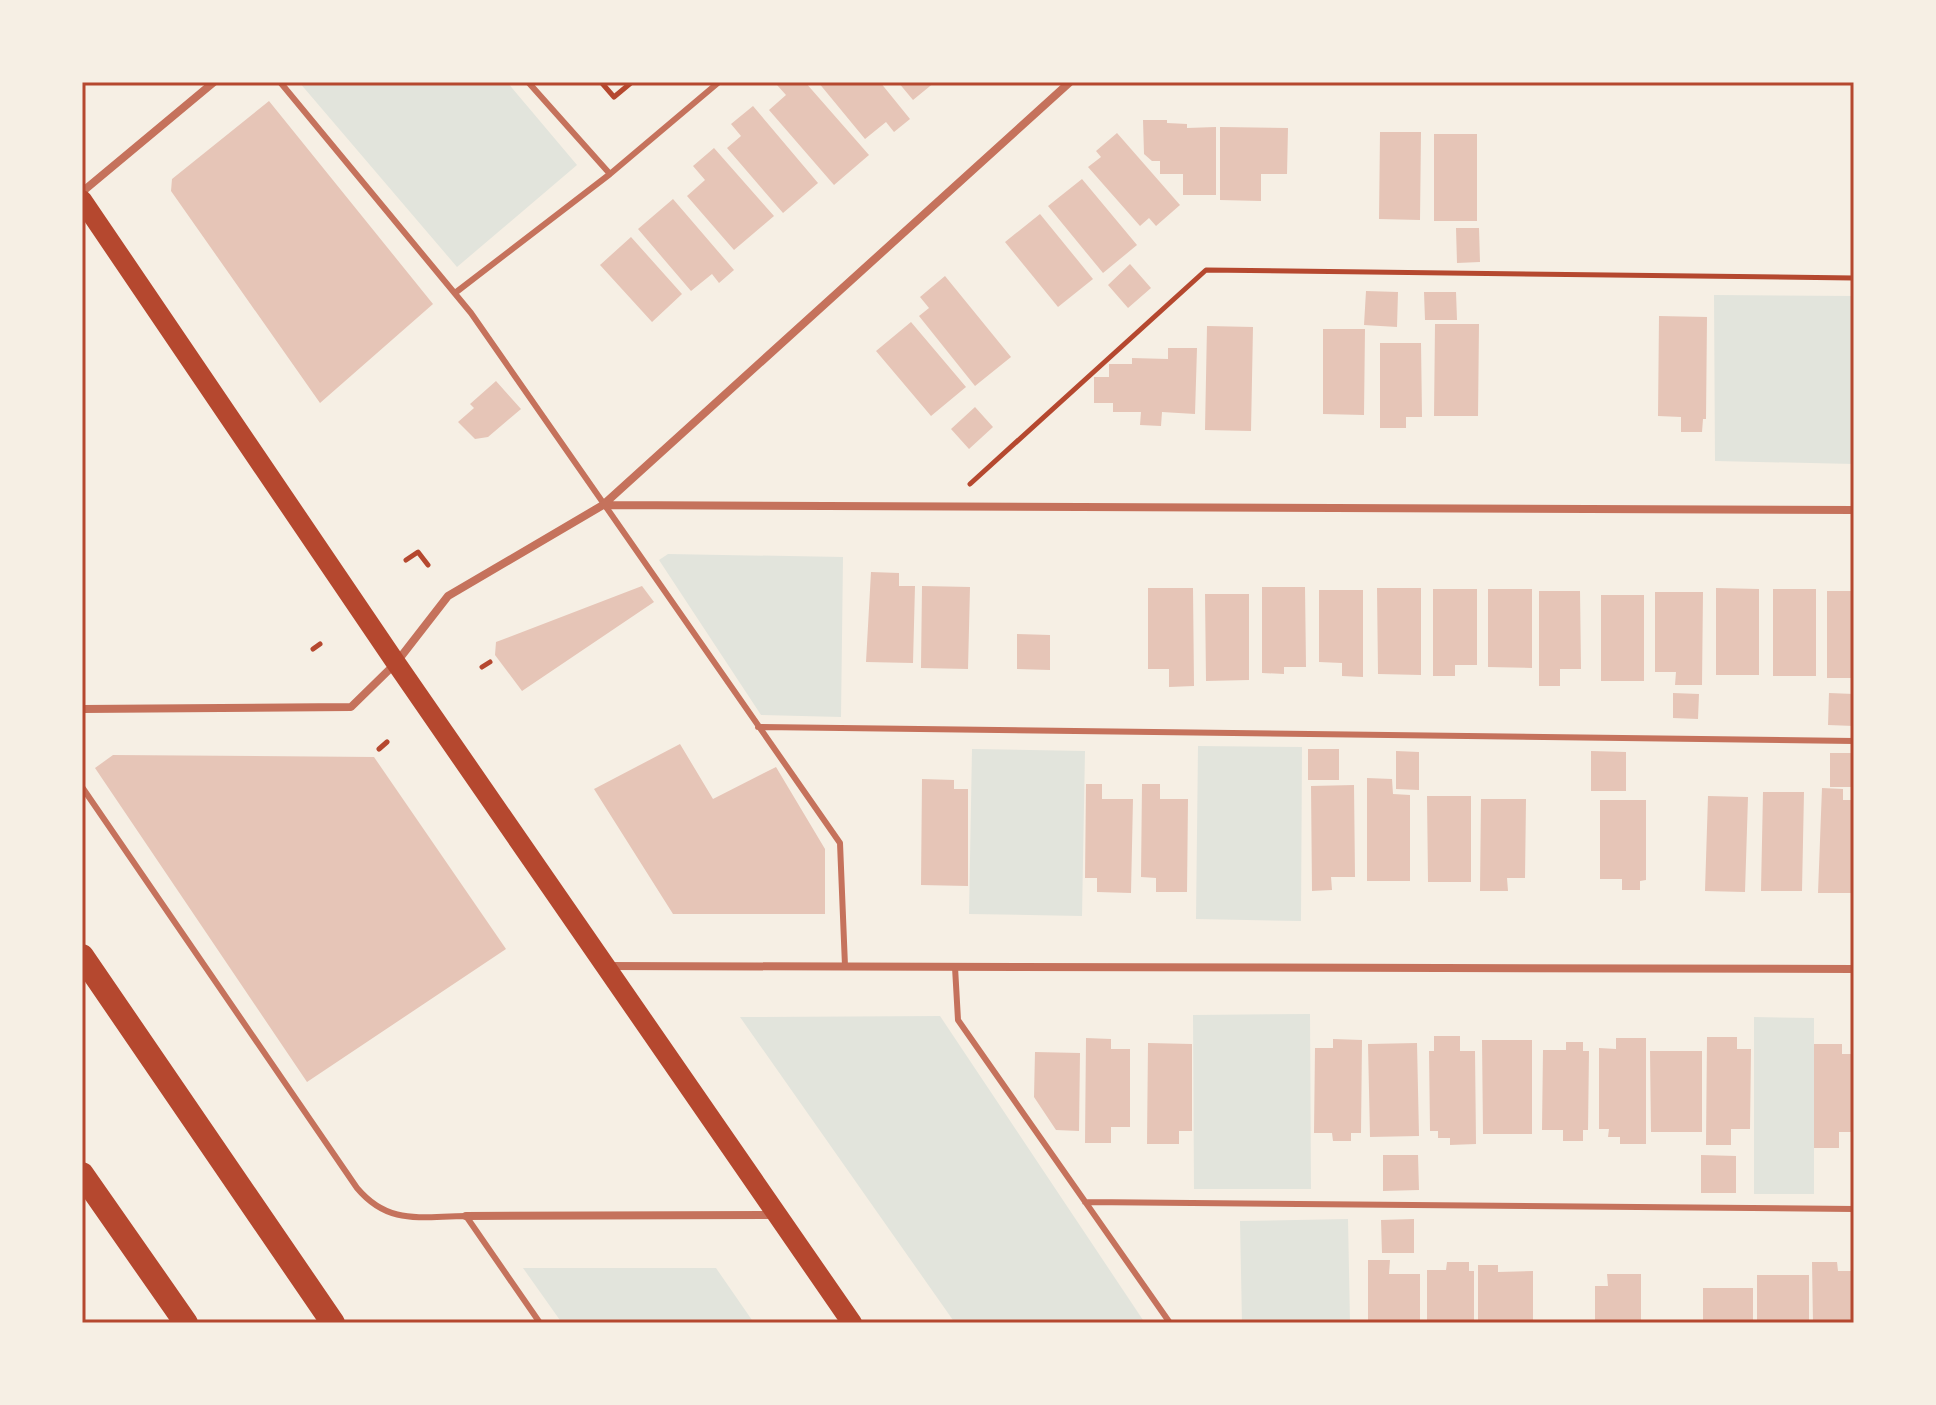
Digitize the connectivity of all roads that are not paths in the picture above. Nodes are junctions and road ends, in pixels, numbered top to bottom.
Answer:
1 (214, 82) edge
2 (280, 82) edge
3 (528, 82) edge
4 (719, 82) edge
5 (1070, 82) edge
6 (610, 174) junction
7 (82, 192) edge
8 (82, 200) edge
9 (455, 293) junction
10 (603, 505) junction
11 (1854, 510) edge
12 (396, 663) junction
13 (82, 709) edge
14 (758, 727) junction
15 (1854, 741) edge
16 (82, 787) edge
17 (82, 956) edge
18 (607, 966) junction
19 (845, 966) junction
20 (955, 967) junction
21 (1854, 969) edge
22 (82, 1174) edge
23 (1085, 1202) junction
24 (1854, 1209) edge
25 (778, 1215) junction
26 (466, 1216) junction
27 (186, 1323) edge
28 (333, 1323) edge
29 (540, 1323) edge
30 (852, 1323) edge
31 (1170, 1323) edge

1 - 7 street
2 - 9 lane
3 - 6 lane
4 - 6 lane
5 - 10 street
6 - 9 lane
8 - 12 main road
9 - 10 lane
10 - 11 street
10 - 12 street
10 - 14 lane
12 - 13 street
12 - 18 main road
14 - 15 lane
14 - 19 lane
16 - 26 lane
17 - 28 highway
18 - 19 street
18 - 25 main road
19 - 20 street
20 - 21 street
20 - 23 lane
22 - 27 highway
23 - 24 lane
23 - 31 lane
25 - 26 street
25 - 30 main road
26 - 29 lane

